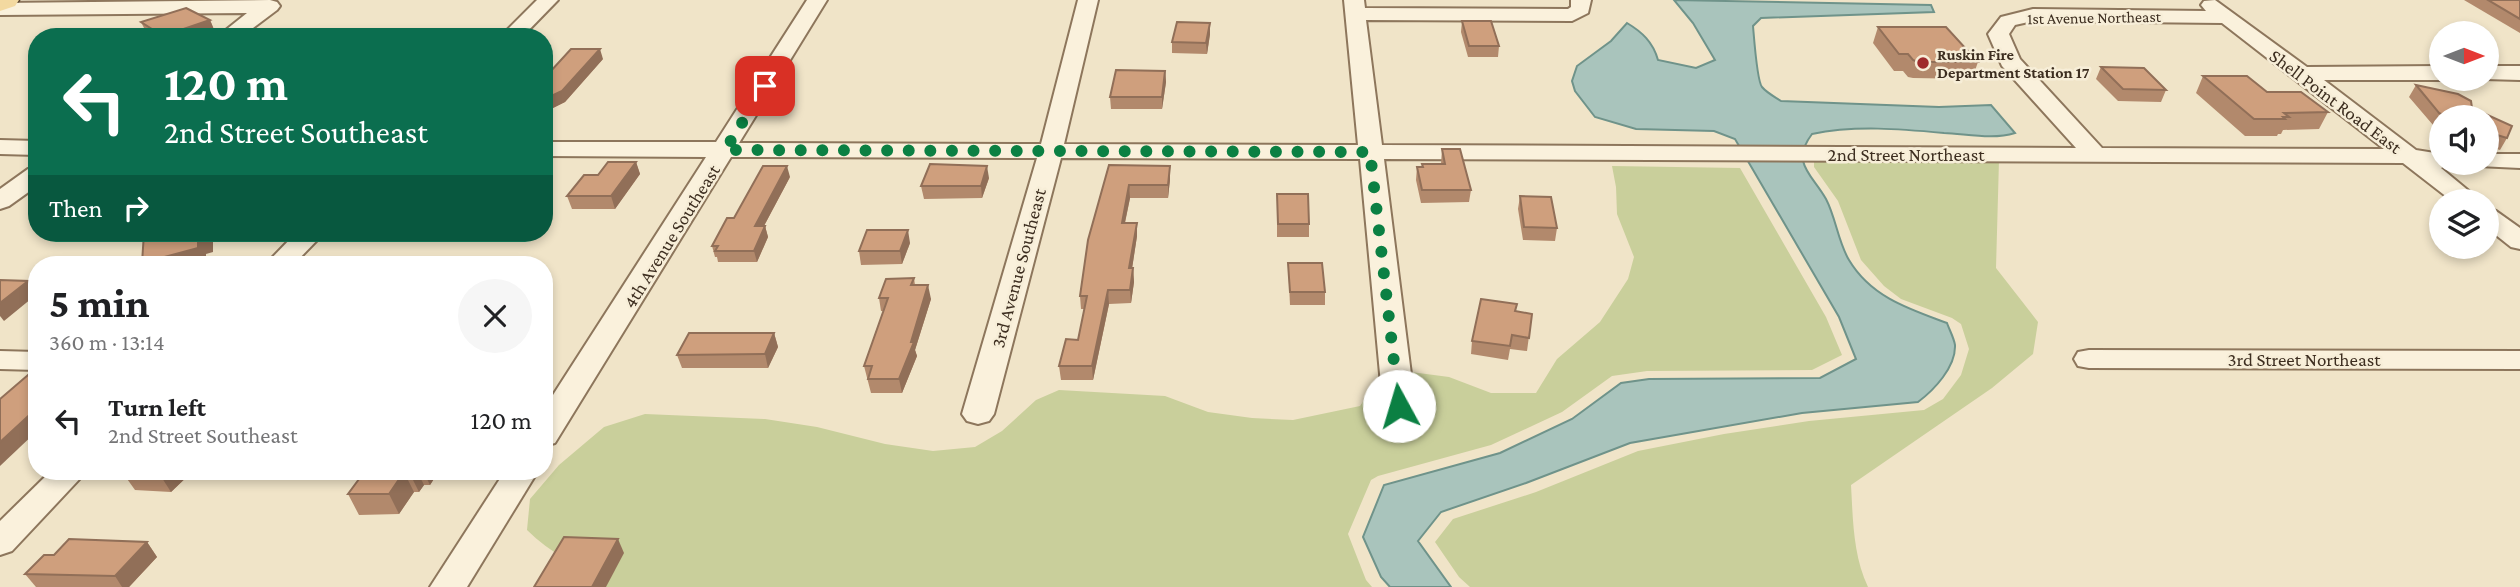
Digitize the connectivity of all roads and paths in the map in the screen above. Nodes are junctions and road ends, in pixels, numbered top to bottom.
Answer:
1 (6, 0) edge
2 (548, 0) edge
3 (817, 0) edge
4 (1088, 0) edge
5 (1581, 0) edge
6 (2204, 0) edge
7 (0, 3) edge
8 (273, 4) edge
9 (1355, 7) edge
10 (0, 9) edge
11 (2227, 17) junction
12 (240, 28) edge
13 (519, 28) edge
14 (2499, 73) edge
15 (2520, 73) edge
16 (2302, 74) junction
17 (2429, 74) edge
18 (0, 148) edge
19 (28, 148) edge
20 (553, 149) edge
21 (725, 150) junction
22 (1051, 150) junction
23 (1370, 152) junction
24 (2096, 155) junction
25 (2409, 156) junction
26 (2429, 159) edge
27 (2499, 161) edge
28 (2520, 161) edge
29 (28, 181) edge
30 (2452, 189) edge
31 (0, 201) edge
32 (2499, 225) edge
33 (2520, 241) edge
34 (302, 242) edge
35 (287, 256) edge
36 (2089, 359) dead end
37 (0, 360) edge
38 (2520, 360) edge
39 (28, 361) edge
40 (1399, 406) dead end
41 (978, 414) dead end
42 (553, 421) edge
43 (62, 480) edge
44 (516, 480) edge
45 (0, 542) edge
46 (448, 587) edge

1 - 7 main road
2 - 13 street
3 - 21 street, 4th Avenue Southeast
4 - 22 street, 3rd Avenue Southeast
5 - 9 street
6 - 11 street, Shell Point Road East
8 - 10 street
8 - 12 street
9 - 23 street
11 - 16 street, Shell Point Road East
11 - 24 street, 1st Avenue Northeast
14 - 15 street
16 - 17 street
16 - 25 street, Shell Point Road East
18 - 19 street
20 - 21 street, 2nd Street Northeast
21 - 22 street, 2nd Street Northeast
21 - 42 street, 4th Avenue Southeast
22 - 23 street, 2nd Street Northeast
22 - 41 street, 3rd Avenue Southeast
23 - 24 street, 2nd Street Northeast
23 - 40 street
24 - 25 street, 2nd Street Northeast
25 - 26 street, 2nd Street Northeast
25 - 30 street, Shell Point Road East
27 - 28 street
29 - 31 street
32 - 33 street
34 - 35 street
36 - 38 street, 3rd Street Northeast
37 - 39 street
43 - 45 street
44 - 46 street

